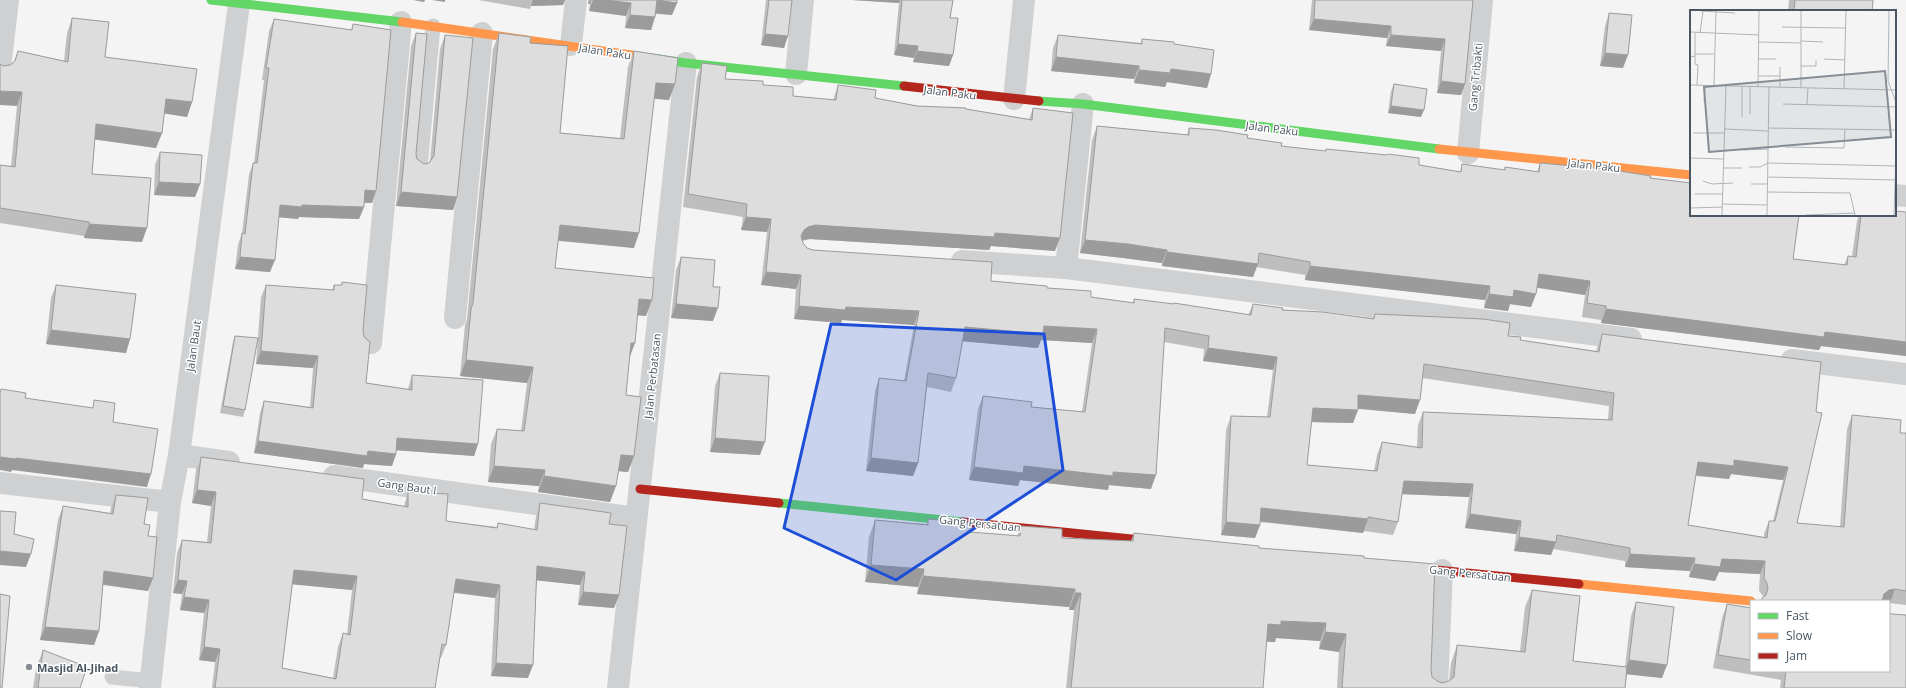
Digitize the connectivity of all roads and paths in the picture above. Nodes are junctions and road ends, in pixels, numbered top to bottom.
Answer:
1 (8, 0) edge
2 (211, 0) edge
3 (576, 0) edge
4 (803, 0) edge
5 (1024, 0) edge
6 (1482, 0) edge
7 (239, 4) junction
8 (401, 22) junction
9 (432, 26) junction
10 (482, 33) junction
11 (571, 45) junction
12 (686, 63) junction
13 (0, 68) edge
14 (796, 74) junction
15 (1014, 99) junction
16 (1083, 104) junction
17 (1468, 153) junction
18 (420, 168) edge
19 (1690, 175) edge
20 (1896, 195) edge
21 (1906, 196) edge
22 (942, 260) edge
23 (1066, 268) junction
24 (455, 318) dead end
25 (1653, 342) edge
26 (371, 343) edge
27 (1771, 357) edge
28 (1906, 374) edge
29 (179, 455) junction
30 (250, 465) edge
31 (313, 473) edge
32 (0, 483) edge
33 (640, 489) junction
34 (170, 502) junction
35 (636, 518) junction
36 (1172, 543) edge
37 (1394, 566) edge
38 (1442, 570) junction
39 (1750, 601) edge
40 (112, 677) dead end
41 (150, 685) edge
42 (618, 688) edge
43 (1437, 688) edge

1 - 13 street
2 - 7 street, Jalan Paku
3 - 11 street
4 - 14 street
5 - 15 street
6 - 17 street, Gang Tribakti
7 - 8 street, Jalan Paku
7 - 29 street, Jalan Baut
8 - 9 street, Jalan Paku
8 - 26 street
9 - 10 street, Jalan Paku
9 - 18 lane
10 - 11 street, Jalan Paku
10 - 24 street
11 - 12 street, Jalan Paku
12 - 14 street, Jalan Paku
12 - 33 street, Jalan Perbatasan
14 - 15 street, Jalan Paku
15 - 16 street, Jalan Paku
16 - 17 street, Jalan Paku
16 - 23 street
17 - 19 street, Jalan Paku
20 - 21 street
22 - 23 street
23 - 25 street
27 - 28 street
29 - 30 street
29 - 34 street, Jalan Baut
31 - 35 street, Gang Baut I
32 - 34 street
33 - 35 street, Jalan Perbatasan
33 - 36 street, Gang Persatuan
34 - 41 street, Jalan Baut
35 - 42 street, Jalan Perbatasan
37 - 38 street, Gang Persatuan
38 - 39 street, Gang Persatuan
38 - 43 street
40 - 41 lane

